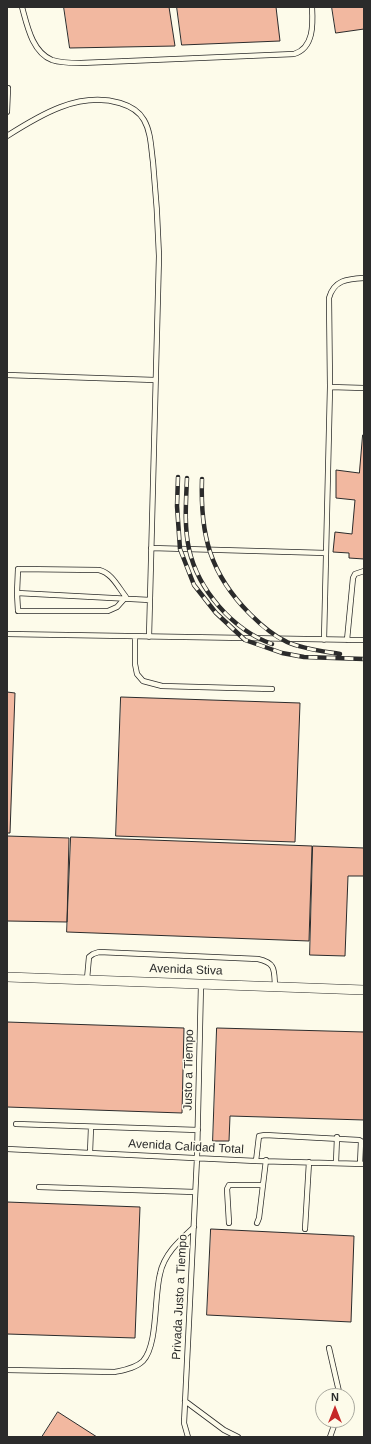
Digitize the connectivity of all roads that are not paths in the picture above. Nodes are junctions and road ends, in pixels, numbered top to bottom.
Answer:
1 (22, 7) edge
2 (312, 7) edge
3 (8, 88) edge
4 (7, 112) edge
5 (7, 136) edge
6 (364, 278) edge
7 (7, 375) edge
8 (155, 380) junction
9 (330, 387) junction
10 (364, 388) edge
11 (151, 548) junction
12 (326, 554) junction
13 (364, 571) edge
14 (17, 593) junction
15 (126, 597) junction
16 (150, 600) junction
17 (7, 634) edge
18 (135, 636) junction
19 (149, 637) junction
20 (324, 640) junction
21 (347, 640) junction
22 (364, 640) edge
23 (272, 689) dead end
24 (7, 977) edge
25 (87, 979) junction
26 (201, 983) junction
27 (274, 986) junction
28 (364, 990) edge
29 (16, 1124) dead end
30 (91, 1127) junction
31 (198, 1130) junction
32 (337, 1137) junction
33 (7, 1149) edge
34 (90, 1153) junction
35 (197, 1158) junction
36 (266, 1160) junction
37 (256, 1161) junction
38 (309, 1162) junction
39 (336, 1163) junction
40 (362, 1164) edge
41 (263, 1185) junction
42 (39, 1187) dead end
43 (195, 1192) junction
44 (229, 1223) dead end
45 (257, 1223) dead end
46 (194, 1227) junction
47 (305, 1229) dead end
48 (330, 1348) dead end
49 (7, 1370) edge
50 (338, 1388) edge
51 (185, 1401) junction
52 (188, 1437) edge
53 (238, 1437) edge

1 - 2 lane
3 - 4 lane
5 - 8 lane
6 - 9 lane
7 - 8 lane
8 - 11 lane
9 - 10 lane
9 - 12 lane
11 - 12 lane
11 - 16 lane
12 - 20 lane
13 - 21 lane
14 - 15 lane
14 - 15 lane
14 - 15 lane
15 - 16 lane
16 - 19 lane
17 - 18 lane
18 - 19 lane
18 - 23 lane
19 - 20 lane
20 - 21 lane
21 - 22 lane
24 - 25 street, Avenida Stiva
25 - 26 street, Avenida Stiva
25 - 27 lane
26 - 27 street, Avenida Stiva
26 - 31 lane, Justo a Tiempo
27 - 28 street, Avenida Stiva
29 - 30 lane
30 - 31 lane
30 - 34 lane
31 - 35 lane, Justo a Tiempo
32 - 37 lane
32 - 39 lane
32 - 40 lane
33 - 34 lane, Avenida Calidad Total
34 - 35 lane, Avenida Calidad Total
35 - 37 lane, Avenida Calidad Total
35 - 43 lane, Privada Justo a Tiempo
36 - 37 lane, Avenida Calidad Total
36 - 38 lane, Avenida Calidad Total
36 - 41 lane
38 - 39 lane, Avenida Calidad Total
38 - 47 lane
39 - 40 lane, Avenida Calidad Total
41 - 44 lane
41 - 45 lane
42 - 43 lane
43 - 46 lane, Privada Justo a Tiempo
46 - 49 lane
46 - 51 lane, Privada Justo a Tiempo
48 - 50 lane
51 - 52 lane, Privada Justo a Tiempo
51 - 53 lane

